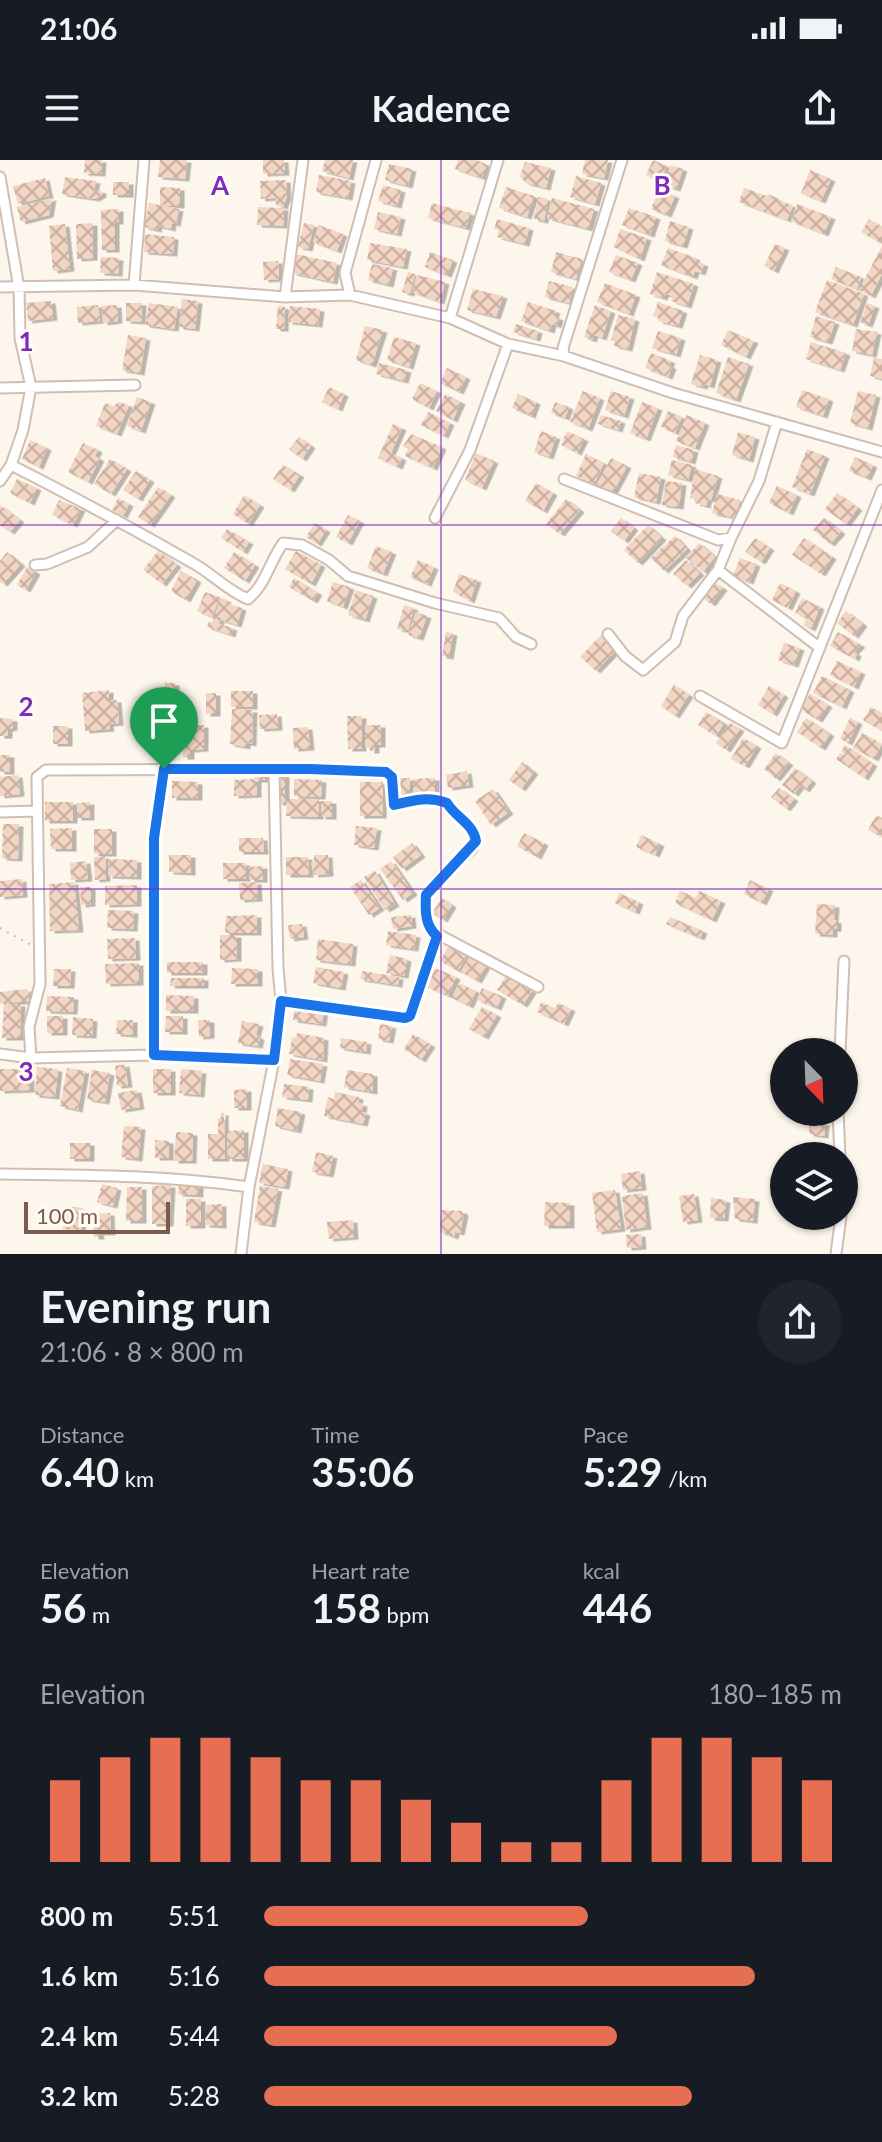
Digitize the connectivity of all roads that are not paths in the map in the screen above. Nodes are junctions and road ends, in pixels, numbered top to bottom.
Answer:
1 (144, 160) edge
2 (303, 160) edge
3 (376, 160) edge
4 (498, 160) edge
5 (622, 160) edge
6 (0, 177) edge
7 (134, 285) junction
8 (0, 287) edge
9 (19, 288) junction
10 (350, 295) junction
11 (285, 297) junction
12 (450, 318) junction
13 (508, 344) junction
14 (564, 356) junction
15 (135, 385) dead end
16 (31, 387) junction
17 (0, 388) edge
18 (777, 422) junction
19 (882, 452) edge
20 (11, 465) junction
21 (564, 479) dead end
22 (0, 481) edge
23 (882, 490) edge
24 (435, 518) dead end
25 (117, 520) junction
26 (731, 538) junction
27 (35, 565) dead end
28 (718, 570) junction
29 (608, 634) dead end
30 (531, 644) dead end
31 (820, 648) junction
32 (700, 696) dead end
33 (164, 769) junction
34 (274, 769) junction
35 (36, 811) junction
36 (0, 812) edge
37 (437, 936) junction
38 (844, 961) dead end
39 (538, 987) dead end
40 (281, 1001) junction
41 (841, 1038) edge
42 (0, 1054) edge
43 (154, 1055) junction
44 (31, 1058) junction
45 (274, 1060) junction
46 (0, 1174) edge
47 (249, 1187) junction
48 (839, 1230) edge
49 (241, 1254) edge
50 (836, 1254) edge

1 - 7 street
2 - 11 street
3 - 10 street
4 - 12 street
5 - 14 street
6 - 9 street
7 - 9 street
7 - 11 street
8 - 9 street
9 - 16 street
10 - 11 street
10 - 12 street
12 - 13 street
13 - 14 street
13 - 24 street
14 - 18 street
15 - 16 street
16 - 17 street
16 - 20 street
18 - 19 street
18 - 26 street
20 - 22 street
20 - 25 street
21 - 26 street
23 - 31 street
25 - 27 street
25 - 30 street
26 - 28 street
28 - 29 street
28 - 31 street
31 - 32 street
33 - 34 street
33 - 35 street
33 - 43 street
34 - 37 street
34 - 40 street
35 - 36 street
35 - 44 street
37 - 39 street
37 - 40 street
38 - 41 street
40 - 45 street
42 - 44 street
43 - 44 street
43 - 45 street
45 - 47 street
46 - 47 street
47 - 49 street
48 - 50 street

